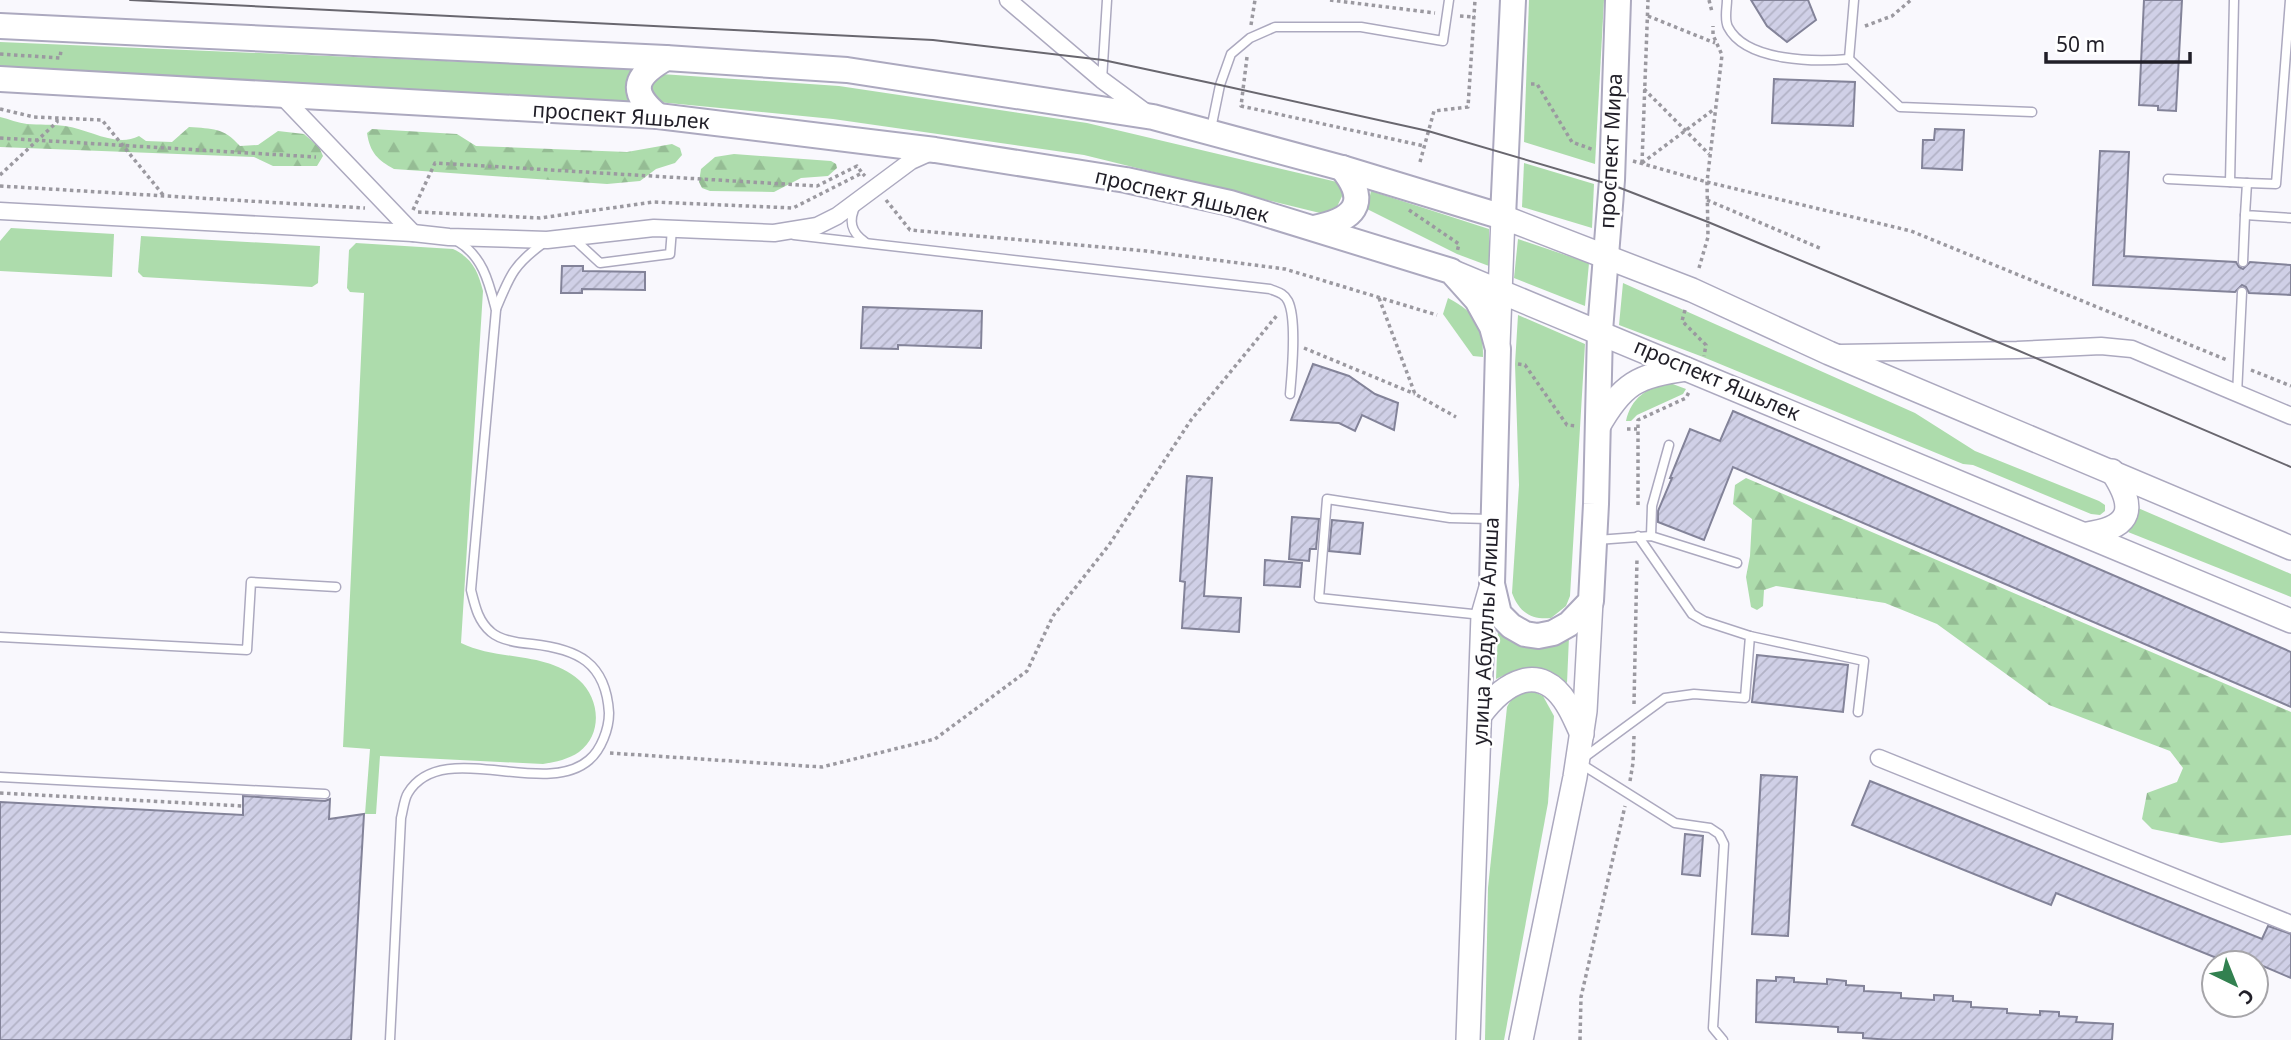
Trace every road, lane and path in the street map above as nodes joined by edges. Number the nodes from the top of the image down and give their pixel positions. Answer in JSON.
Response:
{"nodes":[{"id":1,"x":1008,"y":0,"type":"edge"},
{"id":2,"x":1107,"y":0,"type":"edge"},
{"id":3,"x":1255,"y":0,"type":"edge"},
{"id":4,"x":1330,"y":0,"type":"edge"},
{"id":5,"x":1449,"y":0,"type":"edge"},
{"id":6,"x":1475,"y":0,"type":"edge"},
{"id":7,"x":1513,"y":0,"type":"edge"},
{"id":8,"x":1618,"y":0,"type":"edge"},
{"id":9,"x":1648,"y":0,"type":"edge"},
{"id":10,"x":1709,"y":0,"type":"edge"},
{"id":11,"x":1727,"y":0,"type":"edge"},
{"id":12,"x":1854,"y":0,"type":"edge"},
{"id":13,"x":1911,"y":0,"type":"edge"},
{"id":14,"x":2234,"y":0,"type":"edge"},
{"id":15,"x":2290,"y":0,"type":"edge"},
{"id":16,"x":1713,"y":13,"type":"dead end"},
{"id":17,"x":1448,"y":14,"type":"junction"},
{"id":18,"x":1648,"y":16,"type":"dead end"},
{"id":19,"x":1713,"y":24,"type":"dead end"},
{"id":20,"x":0,"y":26,"type":"edge"},
{"id":21,"x":1852,"y":31,"type":"junction"},
{"id":22,"x":1250,"y":38,"type":"junction"},
{"id":23,"x":1717,"y":43,"type":"junction"},
{"id":24,"x":61,"y":46,"type":"dead end"},
{"id":25,"x":0,"y":54,"type":"edge"},
{"id":26,"x":666,"y":58,"type":"junction"},
{"id":27,"x":1849,"y":59,"type":"junction"},
{"id":28,"x":0,"y":79,"type":"edge"},
{"id":29,"x":1102,"y":80,"type":"junction"},
{"id":30,"x":1527,"y":83,"type":"dead end"},
{"id":31,"x":1644,"y":89,"type":"junction"},
{"id":32,"x":281,"y":95,"type":"junction"},
{"id":33,"x":0,"y":109,"type":"edge"},
{"id":34,"x":1714,"y":110,"type":"junction"},
{"id":35,"x":2032,"y":112,"type":"dead end"},
{"id":36,"x":658,"y":116,"type":"junction"},
{"id":37,"x":57,"y":117,"type":"junction"},
{"id":38,"x":1153,"y":117,"type":"junction"},
{"id":39,"x":1685,"y":130,"type":"junction"},
{"id":40,"x":1210,"y":132,"type":"junction"},
{"id":41,"x":0,"y":138,"type":"edge"},
{"id":42,"x":38,"y":141,"type":"junction"},
{"id":43,"x":122,"y":145,"type":"junction"},
{"id":44,"x":1424,"y":146,"type":"junction"},
{"id":45,"x":935,"y":150,"type":"junction"},
{"id":46,"x":1596,"y":151,"type":"dead end"},
{"id":47,"x":1709,"y":154,"type":"junction"},
{"id":48,"x":318,"y":157,"type":"dead end"},
{"id":49,"x":1633,"y":161,"type":"dead end"},
{"id":50,"x":1420,"y":162,"type":"dead end"},
{"id":51,"x":1642,"y":163,"type":"junction"},
{"id":52,"x":1342,"y":168,"type":"junction"},
{"id":53,"x":862,"y":173,"type":"dead end"},
{"id":54,"x":0,"y":175,"type":"edge"},
{"id":55,"x":2168,"y":179,"type":"dead end"},
{"id":56,"x":1707,"y":181,"type":"junction"},
{"id":57,"x":2230,"y":182,"type":"junction"},
{"id":58,"x":2247,"y":183,"type":"junction"},
{"id":59,"x":164,"y":196,"type":"dead end"},
{"id":60,"x":355,"y":198,"type":"dead end"},
{"id":61,"x":1707,"y":200,"type":"junction"},
{"id":62,"x":858,"y":201,"type":"junction"},
{"id":63,"x":1409,"y":204,"type":"dead end"},
{"id":64,"x":365,"y":208,"type":"dead end"},
{"id":65,"x":0,"y":211,"type":"edge"},
{"id":66,"x":412,"y":211,"type":"dead end"},
{"id":67,"x":2245,"y":215,"type":"junction"},
{"id":68,"x":1503,"y":217,"type":"junction"},
{"id":69,"x":2291,"y":218,"type":"edge"},
{"id":70,"x":1314,"y":228,"type":"junction"},
{"id":71,"x":672,"y":229,"type":"junction"},
{"id":72,"x":413,"y":233,"type":"junction"},
{"id":73,"x":774,"y":233,"type":"junction"},
{"id":74,"x":449,"y":237,"type":"junction"},
{"id":75,"x":573,"y":237,"type":"junction"},
{"id":76,"x":547,"y":240,"type":"junction"},
{"id":77,"x":867,"y":243,"type":"junction"},
{"id":78,"x":1822,"y":249,"type":"dead end"},
{"id":79,"x":1606,"y":254,"type":"junction"},
{"id":80,"x":1454,"y":262,"type":"junction"},
{"id":81,"x":2243,"y":262,"type":"dead end"},
{"id":82,"x":1699,"y":268,"type":"dead end"},
{"id":83,"x":2242,"y":292,"type":"dead end"},
{"id":84,"x":1500,"y":293,"type":"junction"},
{"id":85,"x":1378,"y":298,"type":"dead end"},
{"id":86,"x":1289,"y":302,"type":"junction"},
{"id":87,"x":496,"y":310,"type":"junction"},
{"id":88,"x":1685,"y":310,"type":"dead end"},
{"id":89,"x":1600,"y":331,"type":"junction"},
{"id":90,"x":1293,"y":343,"type":"junction"},
{"id":91,"x":1829,"y":353,"type":"junction"},
{"id":92,"x":1507,"y":357,"type":"junction"},
{"id":93,"x":1695,"y":363,"type":"junction"},
{"id":94,"x":2234,"y":363,"type":"dead end"},
{"id":95,"x":2245,"y":367,"type":"dead end"},
{"id":96,"x":2291,"y":386,"type":"edge"},
{"id":97,"x":1689,"y":392,"type":"dead end"},
{"id":98,"x":1290,"y":394,"type":"dead end"},
{"id":99,"x":1415,"y":394,"type":"junction"},
{"id":100,"x":2237,"y":394,"type":"junction"},
{"id":101,"x":1456,"y":416,"type":"dead end"},
{"id":102,"x":2291,"y":416,"type":"edge"},
{"id":103,"x":1589,"y":427,"type":"junction"},
{"id":104,"x":1627,"y":429,"type":"dead end"},
{"id":105,"x":1669,"y":445,"type":"dead end"},
{"id":106,"x":2112,"y":471,"type":"junction"},
{"id":107,"x":1493,"y":519,"type":"junction"},
{"id":108,"x":2087,"y":534,"type":"junction"},
{"id":109,"x":1638,"y":536,"type":"junction"},
{"id":110,"x":1651,"y":536,"type":"junction"},
{"id":111,"x":1595,"y":540,"type":"junction"},
{"id":112,"x":2291,"y":548,"type":"edge"},
{"id":113,"x":1737,"y":563,"type":"dead end"},
{"id":114,"x":1492,"y":584,"type":"junction"},
{"id":115,"x":336,"y":587,"type":"dead end"},
{"id":116,"x":1591,"y":601,"type":"junction"},
{"id":117,"x":1483,"y":615,"type":"junction"},
{"id":118,"x":2291,"y":621,"type":"edge"},
{"id":119,"x":1750,"y":636,"type":"junction"},
{"id":120,"x":0,"y":637,"type":"edge"},
{"id":121,"x":1858,"y":712,"type":"dead end"},
{"id":122,"x":1480,"y":715,"type":"junction"},
{"id":123,"x":1582,"y":734,"type":"junction"},
{"id":124,"x":595,"y":752,"type":"junction"},
{"id":125,"x":1880,"y":758,"type":"dead end"},
{"id":126,"x":1578,"y":762,"type":"junction"},
{"id":127,"x":0,"y":777,"type":"edge"},
{"id":128,"x":0,"y":793,"type":"edge"},
{"id":129,"x":324,"y":794,"type":"dead end"},
{"id":130,"x":215,"y":805,"type":"junction"},
{"id":131,"x":243,"y":806,"type":"dead end"},
{"id":132,"x":214,"y":813,"type":"dead end"},
{"id":133,"x":2291,"y":924,"type":"edge"},
{"id":134,"x":390,"y":1040,"type":"edge"},
{"id":135,"x":1468,"y":1040,"type":"edge"},
{"id":136,"x":1521,"y":1040,"type":"edge"},
{"id":137,"x":1723,"y":1040,"type":"edge"}],
"edges":[{"from":1,"to":29,"type":"street"},
{"from":2,"to":29,"type":"lane"},
{"from":3,"to":22,"type":"path"},
{"from":4,"to":17,"type":"path"},
{"from":5,"to":17,"type":"lane"},
{"from":6,"to":44,"type":"path"},
{"from":7,"to":68,"type":"main road"},
{"from":8,"to":79,"type":"main road","name":"проспект Мира"},
{"from":9,"to":31,"type":"path"},
{"from":10,"to":16,"type":"path"},
{"from":11,"to":27,"type":"lane"},
{"from":12,"to":21,"type":"lane"},
{"from":13,"to":21,"type":"path"},
{"from":14,"to":57,"type":"lane"},
{"from":15,"to":58,"type":"lane"},
{"from":17,"to":22,"type":"lane"},
{"from":18,"to":23,"type":"path"},
{"from":19,"to":23,"type":"path"},
{"from":20,"to":26,"type":"main road"},
{"from":21,"to":27,"type":"lane"},
{"from":22,"to":40,"type":"lane"},
{"from":22,"to":44,"type":"path"},
{"from":23,"to":34,"type":"path"},
{"from":24,"to":25,"type":"path"},
{"from":26,"to":36,"type":"main road"},
{"from":26,"to":38,"type":"main road"},
{"from":27,"to":35,"type":"lane"},
{"from":28,"to":32,"type":"main road","name":"проспект Яшьлек"},
{"from":29,"to":38,"type":"street"},
{"from":30,"to":46,"type":"path"},
{"from":31,"to":39,"type":"path"},
{"from":31,"to":51,"type":"path"},
{"from":32,"to":36,"type":"main road","name":"проспект Яшьлек"},
{"from":32,"to":72,"type":"street"},
{"from":33,"to":37,"type":"path"},
{"from":34,"to":39,"type":"path"},
{"from":34,"to":47,"type":"path"},
{"from":36,"to":45,"type":"main road","name":"проспект Яшьлек"},
{"from":37,"to":42,"type":"path"},
{"from":37,"to":43,"type":"path"},
{"from":38,"to":40,"type":"main road"},
{"from":39,"to":47,"type":"path"},
{"from":39,"to":51,"type":"path"},
{"from":40,"to":52,"type":"main road"},
{"from":41,"to":42,"type":"path"},
{"from":42,"to":43,"type":"path"},
{"from":42,"to":54,"type":"path"},
{"from":43,"to":48,"type":"path"},
{"from":43,"to":59,"type":"path"},
{"from":44,"to":50,"type":"path"},
{"from":45,"to":62,"type":"street"},
{"from":45,"to":70,"type":"main road","name":"проспект Яшьлек"},
{"from":47,"to":56,"type":"path"},
{"from":49,"to":51,"type":"path"},
{"from":51,"to":56,"type":"path"},
{"from":52,"to":68,"type":"main road"},
{"from":52,"to":70,"type":"main road"},
{"from":53,"to":66,"type":"path"},
{"from":55,"to":57,"type":"lane"},
{"from":56,"to":61,"type":"path"},
{"from":56,"to":94,"type":"path"},
{"from":57,"to":58,"type":"lane"},
{"from":58,"to":67,"type":"lane"},
{"from":60,"to":64,"type":"path"},
{"from":61,"to":78,"type":"path"},
{"from":61,"to":82,"type":"path"},
{"from":62,"to":73,"type":"street"},
{"from":62,"to":77,"type":"lane"},
{"from":63,"to":80,"type":"path"},
{"from":65,"to":72,"type":"street"},
{"from":67,"to":69,"type":"lane"},
{"from":67,"to":81,"type":"lane"},
{"from":68,"to":79,"type":"main road"},
{"from":68,"to":84,"type":"main road","name":"улица Абдуллы Алиша"},
{"from":70,"to":80,"type":"main road","name":"проспект Яшьлек"},
{"from":71,"to":73,"type":"street"},
{"from":71,"to":75,"type":"street"},
{"from":71,"to":75,"type":"lane"},
{"from":72,"to":74,"type":"street"},
{"from":73,"to":77,"type":"lane"},
{"from":74,"to":76,"type":"street"},
{"from":74,"to":87,"type":"lane"},
{"from":75,"to":76,"type":"street"},
{"from":76,"to":87,"type":"lane"},
{"from":77,"to":86,"type":"lane"},
{"from":79,"to":89,"type":"main road","name":"проспект Мира"},
{"from":79,"to":91,"type":"main road"},
{"from":80,"to":84,"type":"main road","name":"проспект Яшьлек"},
{"from":80,"to":92,"type":"main road"},
{"from":83,"to":100,"type":"lane"},
{"from":84,"to":89,"type":"main road","name":"проспект Яшьлек"},
{"from":84,"to":92,"type":"main road","name":"улица Абдуллы Алиша"},
{"from":85,"to":99,"type":"path"},
{"from":86,"to":90,"type":"lane"},
{"from":86,"to":124,"type":"path"},
{"from":87,"to":124,"type":"lane"},
{"from":88,"to":93,"type":"path"},
{"from":89,"to":93,"type":"main road","name":"проспект Яшьлек"},
{"from":89,"to":103,"type":"main road"},
{"from":90,"to":98,"type":"lane"},
{"from":90,"to":99,"type":"path"},
{"from":91,"to":100,"type":"street"},
{"from":91,"to":106,"type":"main road"},
{"from":92,"to":103,"type":"path"},
{"from":92,"to":107,"type":"main road","name":"улица Абдуллы Алиша"},
{"from":93,"to":103,"type":"main road"},
{"from":93,"to":108,"type":"main road","name":"проспект Яшьлек"},
{"from":95,"to":96,"type":"path"},
{"from":97,"to":104,"type":"path"},
{"from":99,"to":101,"type":"path"},
{"from":100,"to":102,"type":"street"},
{"from":103,"to":111,"type":"main road"},
{"from":105,"to":110,"type":"lane"},
{"from":106,"to":108,"type":"main road"},
{"from":106,"to":112,"type":"main road"},
{"from":107,"to":114,"type":"main road","name":"улица Абдуллы Алиша"},
{"from":107,"to":117,"type":"lane"},
{"from":108,"to":118,"type":"main road","name":"проспект Яшьлек"},
{"from":109,"to":110,"type":"lane"},
{"from":109,"to":111,"type":"lane"},
{"from":109,"to":119,"type":"lane"},
{"from":110,"to":113,"type":"lane"},
{"from":111,"to":116,"type":"main road"},
{"from":114,"to":116,"type":"main road"},
{"from":114,"to":117,"type":"main road","name":"улица Абдуллы Алиша"},
{"from":115,"to":120,"type":"lane"},
{"from":116,"to":123,"type":"main road"},
{"from":117,"to":122,"type":"main road","name":"улица Абдуллы Алиша"},
{"from":119,"to":121,"type":"lane"},
{"from":119,"to":126,"type":"lane"},
{"from":122,"to":123,"type":"main road"},
{"from":122,"to":135,"type":"main road","name":"улица Абдуллы Алиша"},
{"from":123,"to":126,"type":"main road"},
{"from":124,"to":134,"type":"lane"},
{"from":125,"to":133,"type":"street"},
{"from":126,"to":136,"type":"main road"},
{"from":126,"to":137,"type":"lane"},
{"from":127,"to":129,"type":"lane"},
{"from":128,"to":130,"type":"path"},
{"from":130,"to":131,"type":"path"},
{"from":130,"to":132,"type":"path"}]}
